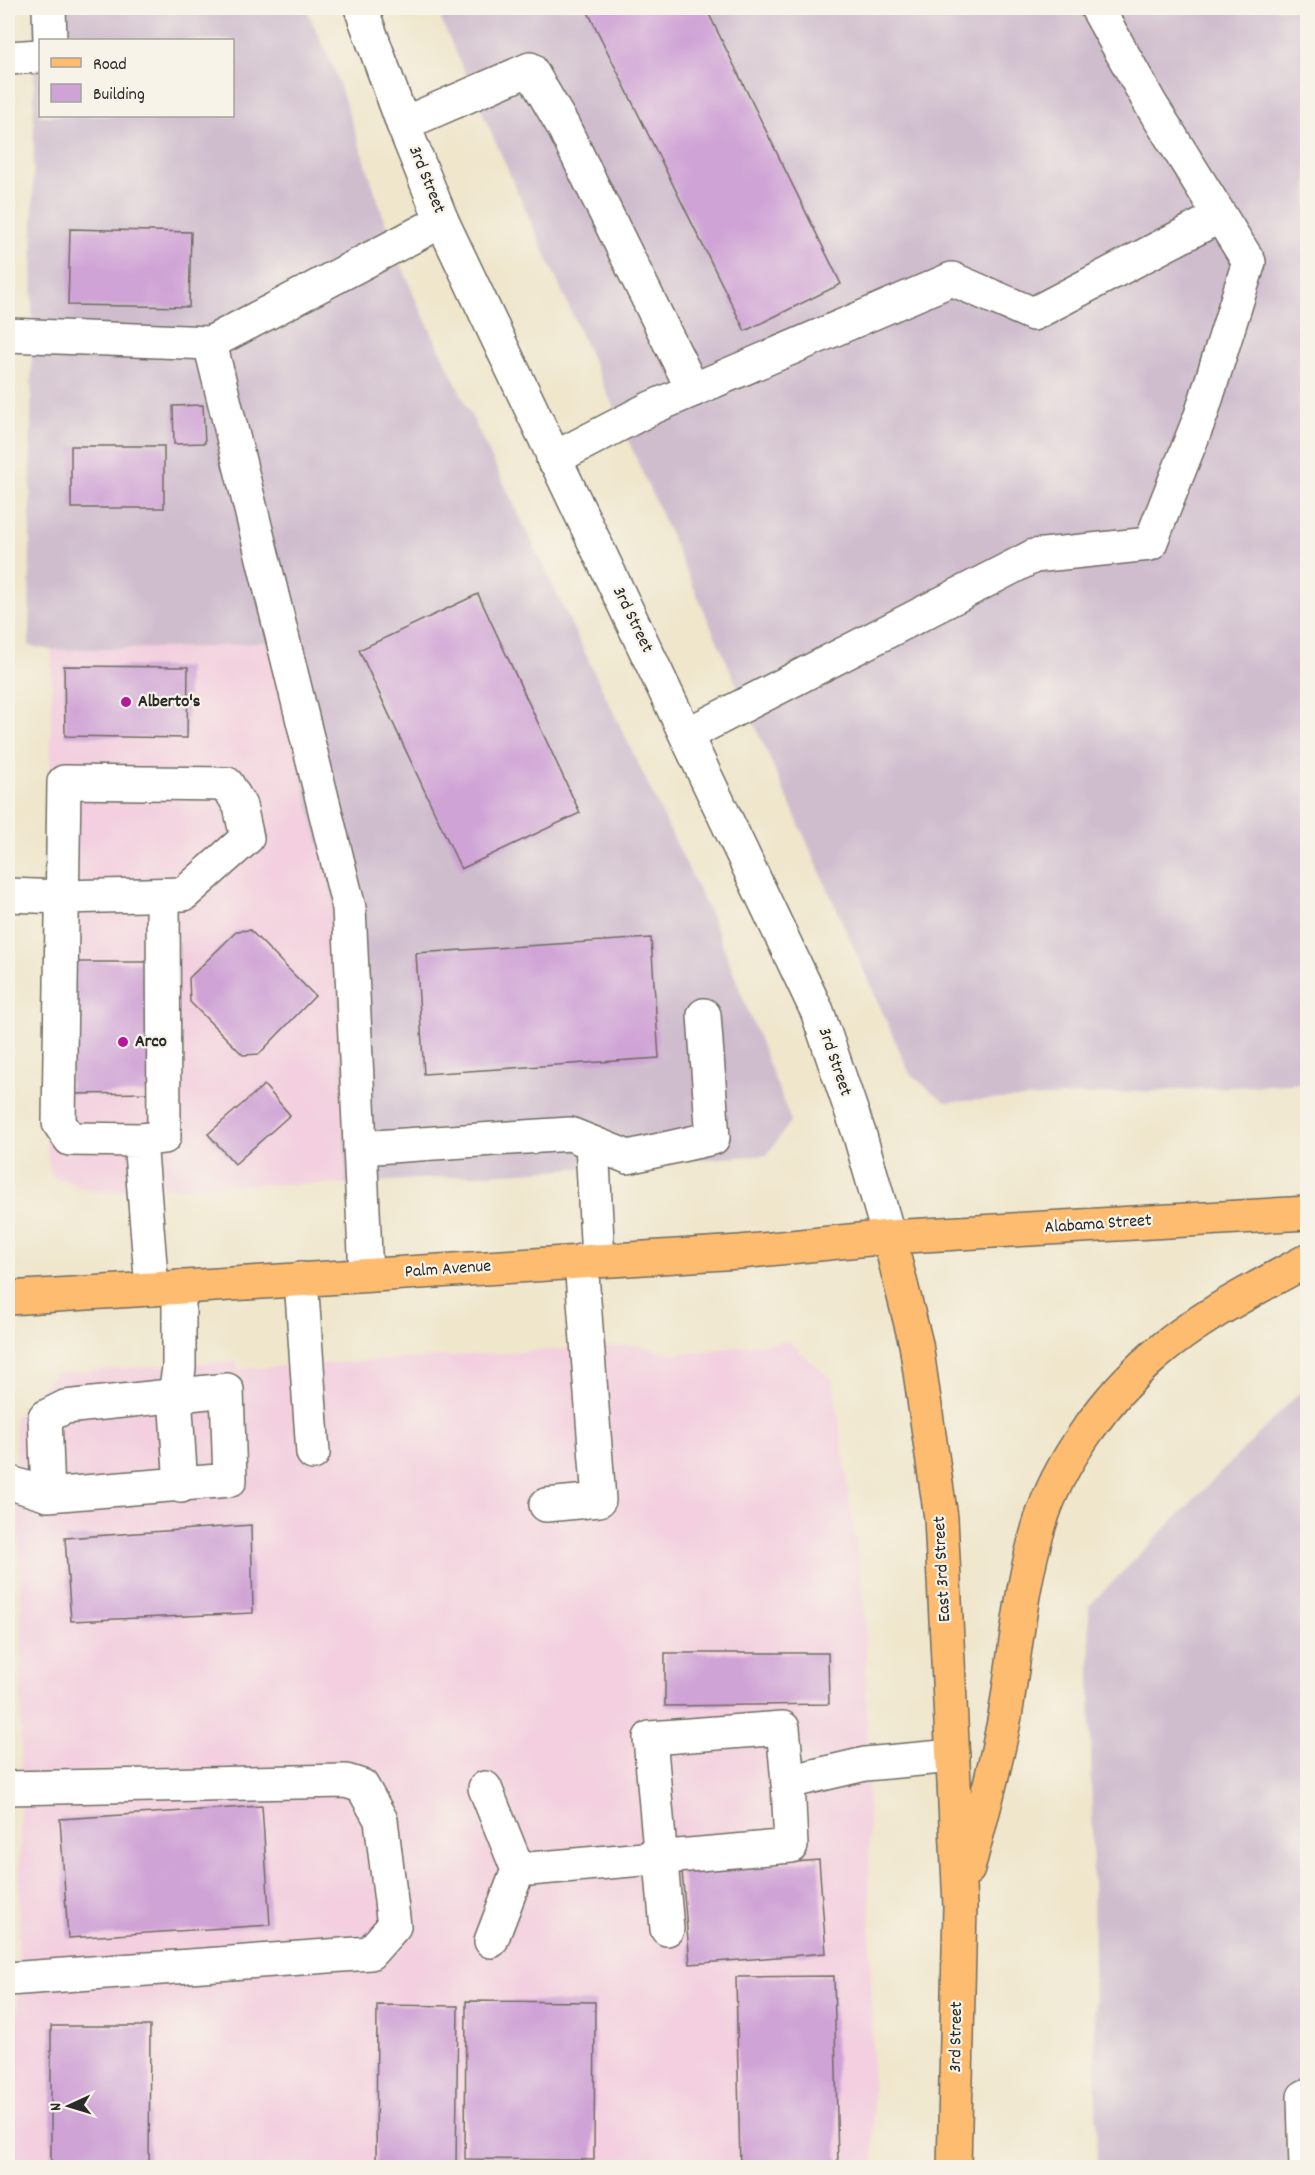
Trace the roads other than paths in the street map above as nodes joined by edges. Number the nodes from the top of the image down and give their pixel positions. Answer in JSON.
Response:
{"nodes":[{"id":1,"x":49,"y":8,"type":"edge"},
{"id":2,"x":361,"y":8,"type":"edge"},
{"id":3,"x":1097,"y":8,"type":"edge"},
{"id":4,"x":50,"y":39,"type":"edge"},
{"id":5,"x":39,"y":56,"type":"edge"},
{"id":6,"x":8,"y":58,"type":"edge"},
{"id":7,"x":403,"y":124,"type":"junction"},
{"id":8,"x":1220,"y":216,"type":"junction"},
{"id":9,"x":442,"y":221,"type":"junction"},
{"id":10,"x":8,"y":335,"type":"edge"},
{"id":11,"x":210,"y":343,"type":"junction"},
{"id":12,"x":693,"y":390,"type":"junction"},
{"id":13,"x":553,"y":459,"type":"junction"},
{"id":14,"x":688,"y":734,"type":"junction"},
{"id":15,"x":8,"y":895,"type":"edge"},
{"id":16,"x":163,"y":895,"type":"junction"},
{"id":17,"x":62,"y":897,"type":"junction"},
{"id":18,"x":704,"y":1014,"type":"dead end"},
{"id":19,"x":140,"y":1140,"type":"junction"},
{"id":20,"x":592,"y":1143,"type":"junction"},
{"id":21,"x":360,"y":1148,"type":"junction"},
{"id":22,"x":1308,"y":1214,"type":"edge"},
{"id":23,"x":889,"y":1238,"type":"junction"},
{"id":24,"x":1308,"y":1260,"type":"edge"},
{"id":25,"x":589,"y":1261,"type":"junction"},
{"id":26,"x":366,"y":1275,"type":"junction"},
{"id":27,"x":301,"y":1279,"type":"junction"},
{"id":28,"x":166,"y":1288,"type":"junction"},
{"id":29,"x":8,"y":1298,"type":"edge"},
{"id":30,"x":175,"y":1395,"type":"junction"},
{"id":31,"x":313,"y":1453,"type":"dead end"},
{"id":32,"x":8,"y":1482,"type":"edge"},
{"id":33,"x":181,"y":1486,"type":"junction"},
{"id":34,"x":48,"y":1495,"type":"junction"},
{"id":35,"x":546,"y":1505,"type":"dead end"},
{"id":36,"x":953,"y":1756,"type":"junction"},
{"id":37,"x":788,"y":1782,"type":"junction"},
{"id":38,"x":8,"y":1788,"type":"edge"},
{"id":39,"x":485,"y":1788,"type":"dead end"},
{"id":40,"x":659,"y":1857,"type":"junction"},
{"id":41,"x":518,"y":1870,"type":"junction"},
{"id":42,"x":960,"y":1906,"type":"junction"},
{"id":43,"x":667,"y":1929,"type":"dead end"},
{"id":44,"x":491,"y":1941,"type":"dead end"},
{"id":45,"x":8,"y":1979,"type":"edge"},
{"id":46,"x":1308,"y":2095,"type":"edge"},
{"id":47,"x":954,"y":2168,"type":"edge"},
{"id":48,"x":1306,"y":2168,"type":"edge"}],
"edges":[{"from":1,"to":4,"type":"street"},
{"from":2,"to":7,"type":"street","name":"3rd Street"},
{"from":3,"to":8,"type":"street"},
{"from":5,"to":6,"type":"street"},
{"from":7,"to":9,"type":"street","name":"3rd Street"},
{"from":7,"to":12,"type":"street"},
{"from":8,"to":12,"type":"street"},
{"from":8,"to":14,"type":"street"},
{"from":9,"to":11,"type":"street"},
{"from":9,"to":13,"type":"street","name":"3rd Street"},
{"from":10,"to":11,"type":"street"},
{"from":11,"to":21,"type":"street"},
{"from":12,"to":13,"type":"street"},
{"from":13,"to":14,"type":"street","name":"3rd Street"},
{"from":14,"to":23,"type":"street","name":"3rd Street"},
{"from":15,"to":17,"type":"street"},
{"from":16,"to":17,"type":"street"},
{"from":16,"to":17,"type":"street"},
{"from":16,"to":19,"type":"street"},
{"from":17,"to":19,"type":"street"},
{"from":18,"to":20,"type":"street"},
{"from":19,"to":28,"type":"street"},
{"from":20,"to":21,"type":"street"},
{"from":20,"to":25,"type":"street"},
{"from":21,"to":26,"type":"street"},
{"from":22,"to":23,"type":"main road","name":"Alabama Street"},
{"from":23,"to":25,"type":"main road","name":"Palm Avenue"},
{"from":23,"to":36,"type":"main road","name":"East 3rd Street"},
{"from":24,"to":42,"type":"main road"},
{"from":25,"to":26,"type":"main road","name":"Palm Avenue"},
{"from":25,"to":35,"type":"street"},
{"from":26,"to":27,"type":"main road","name":"Palm Avenue"},
{"from":27,"to":28,"type":"main road","name":"Palm Avenue"},
{"from":27,"to":31,"type":"street"},
{"from":28,"to":29,"type":"main road","name":"Palm Avenue"},
{"from":28,"to":30,"type":"street"},
{"from":30,"to":33,"type":"street"},
{"from":30,"to":33,"type":"street"},
{"from":30,"to":34,"type":"street"},
{"from":32,"to":34,"type":"street"},
{"from":33,"to":34,"type":"street"},
{"from":36,"to":37,"type":"street"},
{"from":36,"to":42,"type":"main road","name":"East 3rd Street"},
{"from":37,"to":40,"type":"street"},
{"from":37,"to":40,"type":"street"},
{"from":38,"to":45,"type":"street"},
{"from":39,"to":41,"type":"street"},
{"from":40,"to":41,"type":"street"},
{"from":40,"to":43,"type":"street"},
{"from":41,"to":44,"type":"street"},
{"from":42,"to":47,"type":"main road","name":"3rd Street"},
{"from":46,"to":48,"type":"street"}]}
